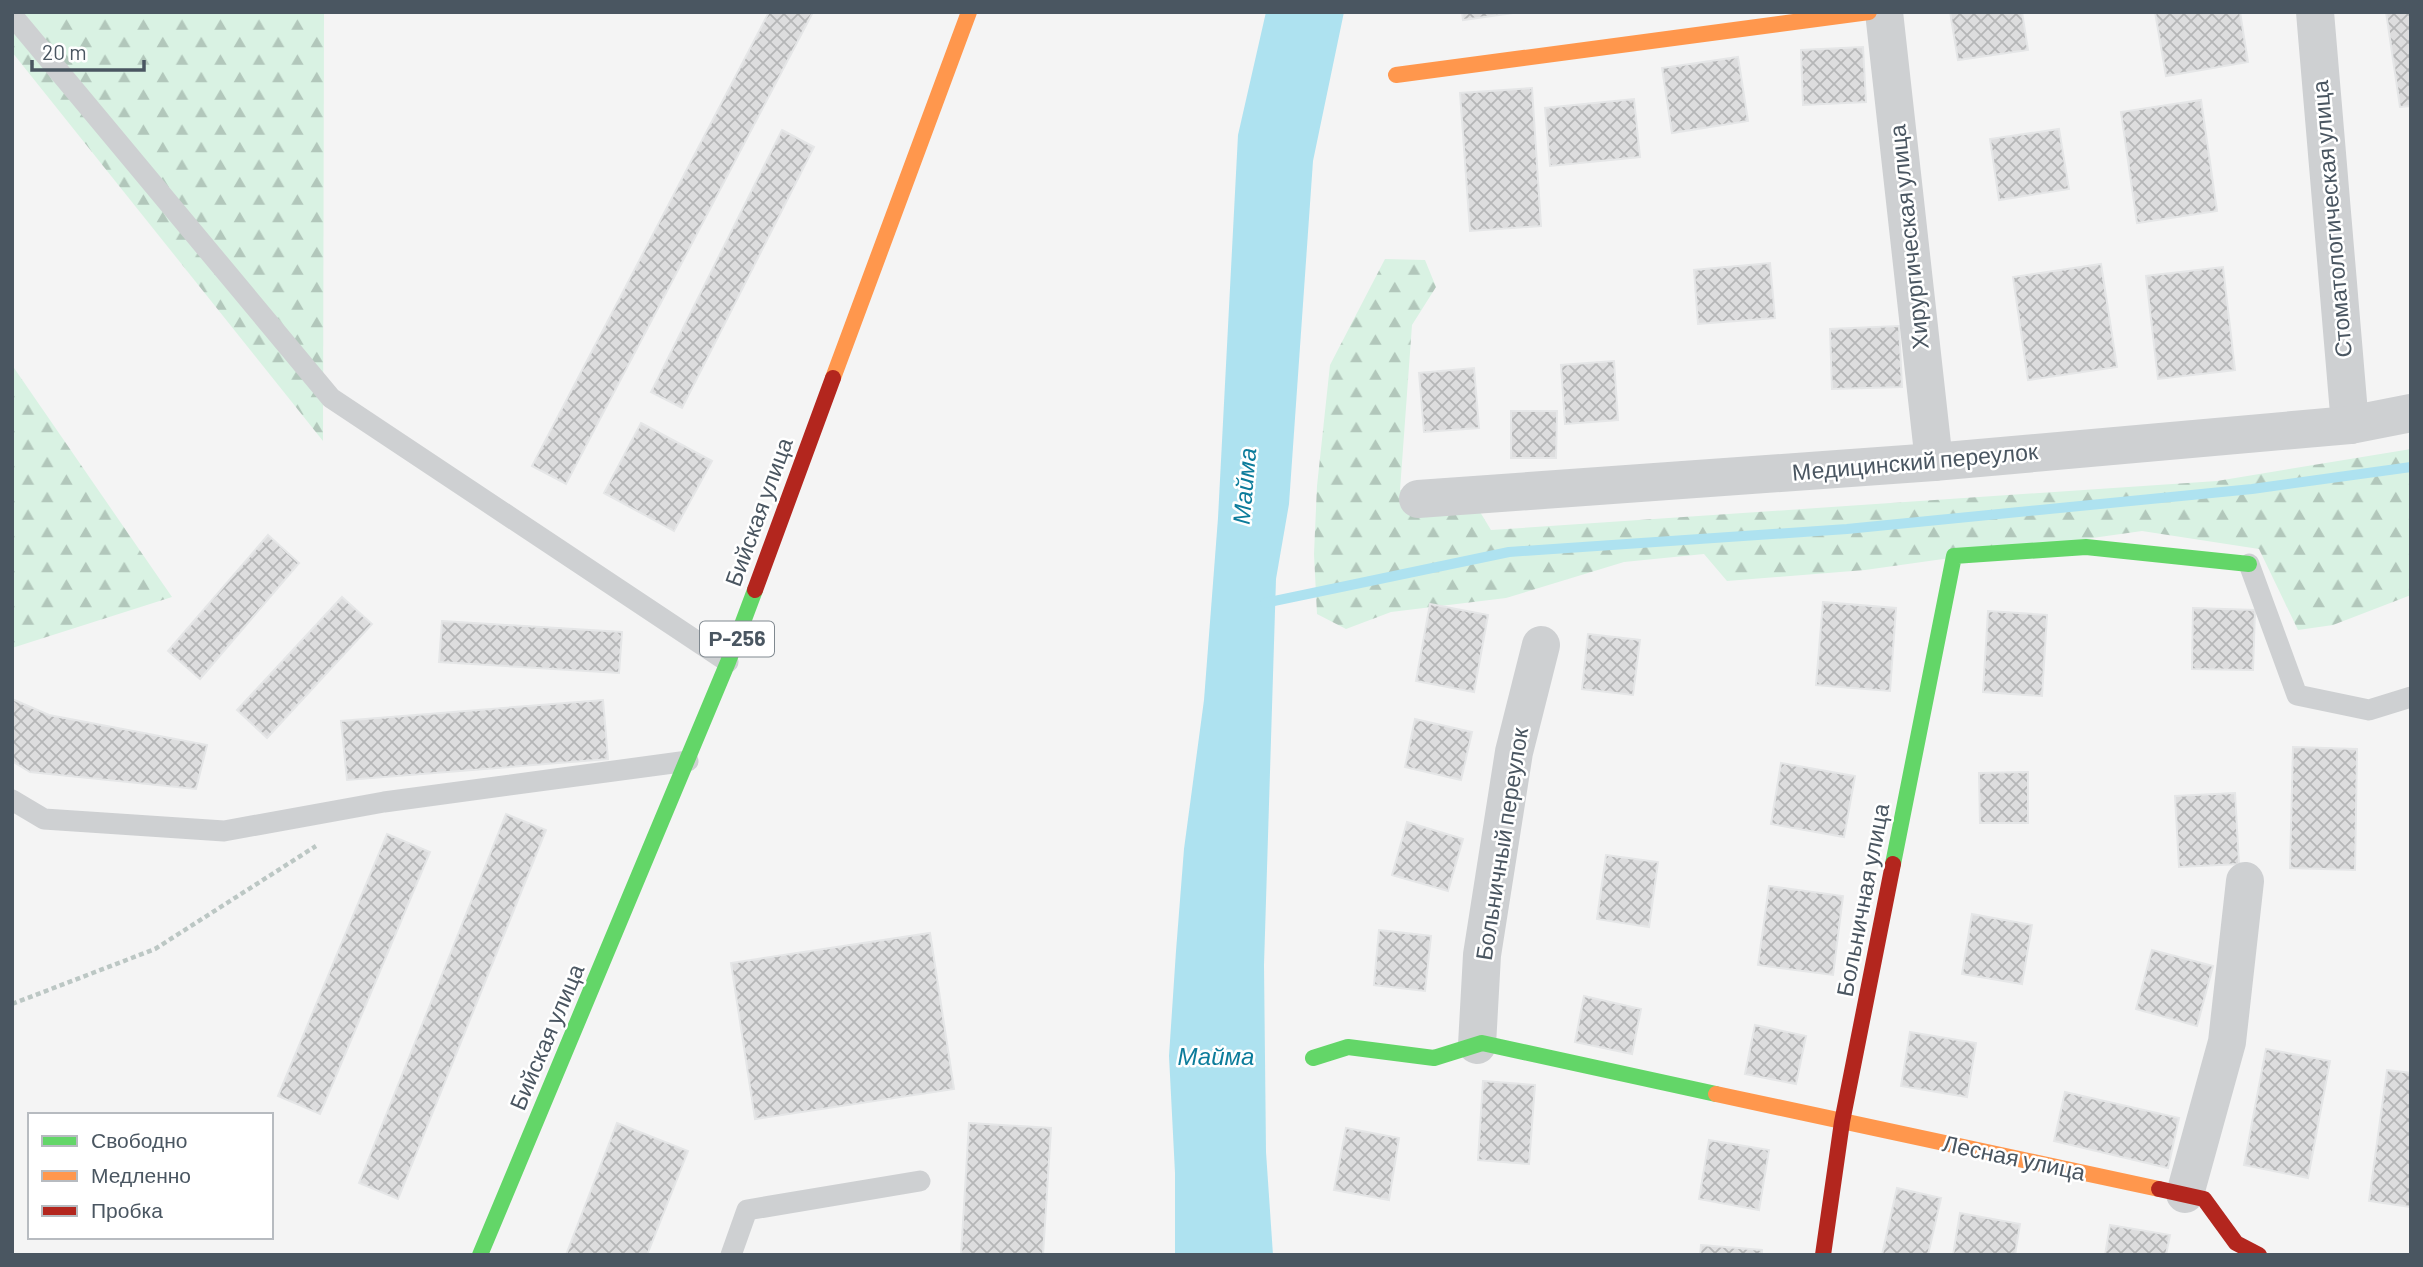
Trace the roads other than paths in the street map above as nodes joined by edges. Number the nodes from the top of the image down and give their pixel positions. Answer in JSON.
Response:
{"nodes":[{"id":1,"x":969,"y":12,"type":"edge"},
{"id":2,"x":1868,"y":12,"type":"edge"},
{"id":3,"x":1884,"y":12,"type":"edge"},
{"id":4,"x":2315,"y":12,"type":"edge"},
{"id":5,"x":12,"y":15,"type":"edge"},
{"id":6,"x":1396,"y":75,"type":"dead end"},
{"id":7,"x":2411,"y":413,"type":"edge"},
{"id":8,"x":2350,"y":425,"type":"junction"},
{"id":9,"x":1934,"y":462,"type":"junction"},
{"id":10,"x":1418,"y":499,"type":"dead end"},
{"id":11,"x":2249,"y":564,"type":"joint"},
{"id":12,"x":1541,"y":645,"type":"dead end"},
{"id":13,"x":729,"y":662,"type":"junction"},
{"id":14,"x":2411,"y":697,"type":"edge"},
{"id":15,"x":688,"y":761,"type":"junction"},
{"id":16,"x":12,"y":800,"type":"edge"},
{"id":17,"x":2245,"y":881,"type":"dead end"},
{"id":18,"x":1477,"y":1045,"type":"junction"},
{"id":19,"x":1313,"y":1058,"type":"dead end"},
{"id":20,"x":1842,"y":1122,"type":"junction"},
{"id":21,"x":920,"y":1181,"type":"dead end"},
{"id":22,"x":2185,"y":1194,"type":"junction"},
{"id":23,"x":480,"y":1255,"type":"edge"},
{"id":24,"x":731,"y":1255,"type":"edge"},
{"id":25,"x":1823,"y":1255,"type":"edge"},
{"id":26,"x":2259,"y":1255,"type":"edge"}],
"edges":[{"from":1,"to":13,"type":"street","name":"Бийская улица","number":"Р-256"},
{"from":2,"to":6,"type":"street"},
{"from":3,"to":9,"type":"street","name":"Хирургическая улица"},
{"from":4,"to":8,"type":"street","name":"Стоматологическая улица"},
{"from":5,"to":13,"type":"lane"},
{"from":7,"to":8,"type":"street","name":"Медицинский переулок"},
{"from":8,"to":9,"type":"street","name":"Медицинский переулок"},
{"from":9,"to":10,"type":"street","name":"Медицинский переулок"},
{"from":11,"to":14,"type":"lane"},
{"from":11,"to":20,"type":"street","name":"Больничная улица"},
{"from":12,"to":18,"type":"street","name":"Больничный переулок"},
{"from":13,"to":15,"type":"street","name":"Бийская улица","number":"Р-256"},
{"from":15,"to":16,"type":"lane"},
{"from":15,"to":23,"type":"street","name":"Бийская улица","number":"Р-256"},
{"from":17,"to":22,"type":"street"},
{"from":18,"to":19,"type":"street"},
{"from":18,"to":20,"type":"street"},
{"from":20,"to":22,"type":"street","name":"Лесная улица"},
{"from":20,"to":25,"type":"street","name":"Больничная улица"},
{"from":21,"to":24,"type":"lane"},
{"from":22,"to":26,"type":"street","name":"Лесная улица"}]}
